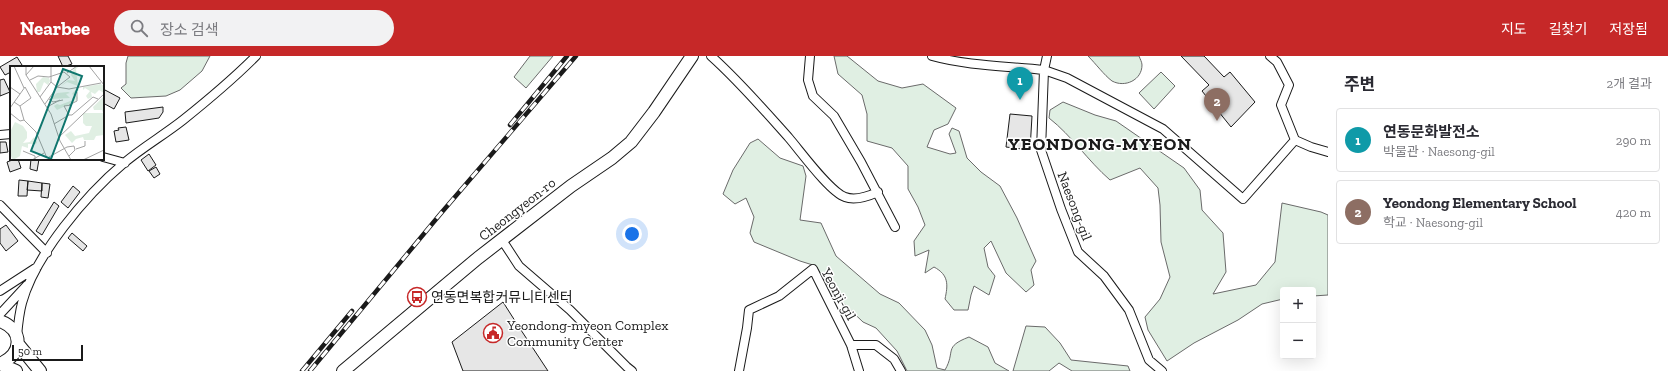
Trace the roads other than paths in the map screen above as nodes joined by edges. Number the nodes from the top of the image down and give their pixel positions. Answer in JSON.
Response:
{"nodes":[{"id":1,"x":256,"y":56,"type":"edge"},
{"id":2,"x":692,"y":56,"type":"edge"},
{"id":3,"x":711,"y":56,"type":"edge"},
{"id":4,"x":810,"y":56,"type":"edge"},
{"id":5,"x":932,"y":56,"type":"edge"},
{"id":6,"x":1047,"y":56,"type":"edge"},
{"id":7,"x":1270,"y":56,"type":"edge"},
{"id":8,"x":967,"y":60,"type":"edge"},
{"id":9,"x":1044,"y":70,"type":"junction"},
{"id":10,"x":10,"y":134,"type":"edge"},
{"id":11,"x":0,"y":135,"type":"edge"},
{"id":12,"x":1295,"y":140,"type":"junction"},
{"id":13,"x":1328,"y":152,"type":"edge"},
{"id":14,"x":104,"y":157,"type":"edge"},
{"id":15,"x":125,"y":163,"type":"junction"},
{"id":16,"x":878,"y":192,"type":"junction"},
{"id":17,"x":0,"y":205,"type":"edge"},
{"id":18,"x":895,"y":227,"type":"dead end"},
{"id":19,"x":502,"y":240,"type":"junction"},
{"id":20,"x":47,"y":253,"type":"junction"},
{"id":21,"x":39,"y":266,"type":"junction"},
{"id":22,"x":32,"y":278,"type":"junction"},
{"id":23,"x":0,"y":291,"type":"edge"},
{"id":24,"x":0,"y":314,"type":"edge"},
{"id":25,"x":0,"y":321,"type":"edge"},
{"id":26,"x":18,"y":340,"type":"junction"},
{"id":27,"x":851,"y":345,"type":"junction"},
{"id":28,"x":0,"y":364,"type":"edge"},
{"id":29,"x":346,"y":370,"type":"edge"},
{"id":30,"x":16,"y":371,"type":"edge"},
{"id":31,"x":40,"y":371,"type":"edge"},
{"id":32,"x":632,"y":371,"type":"edge"},
{"id":33,"x":739,"y":371,"type":"edge"},
{"id":34,"x":859,"y":371,"type":"edge"},
{"id":35,"x":901,"y":371,"type":"edge"},
{"id":36,"x":1162,"y":371,"type":"edge"}],
"edges":[{"from":1,"to":15,"type":"street"},
{"from":2,"to":19,"type":"main road","name":"Cheongyeon-ro"},
{"from":3,"to":16,"type":"street"},
{"from":4,"to":16,"type":"street"},
{"from":5,"to":8,"type":"street"},
{"from":6,"to":9,"type":"street","name":"Naesong-gil"},
{"from":7,"to":12,"type":"street"},
{"from":8,"to":9,"type":"street"},
{"from":9,"to":12,"type":"street"},
{"from":9,"to":36,"type":"street","name":"Naesong-gil"},
{"from":10,"to":11,"type":"street"},
{"from":12,"to":13,"type":"street"},
{"from":14,"to":15,"type":"street"},
{"from":15,"to":20,"type":"street"},
{"from":16,"to":18,"type":"street"},
{"from":17,"to":20,"type":"street"},
{"from":19,"to":29,"type":"main road","name":"Cheongyeon-ro"},
{"from":19,"to":32,"type":"street"},
{"from":20,"to":21,"type":"street"},
{"from":21,"to":22,"type":"street"},
{"from":21,"to":23,"type":"street"},
{"from":22,"to":24,"type":"street"},
{"from":22,"to":26,"type":"street"},
{"from":25,"to":26,"type":"main road"},
{"from":26,"to":28,"type":"main road"},
{"from":26,"to":31,"type":"main road"},
{"from":27,"to":33,"type":"street","name":"Yeonji-gil"},
{"from":27,"to":34,"type":"street","name":"Yeonji-gil"},
{"from":27,"to":35,"type":"street"},
{"from":28,"to":30,"type":"main road"}]}
